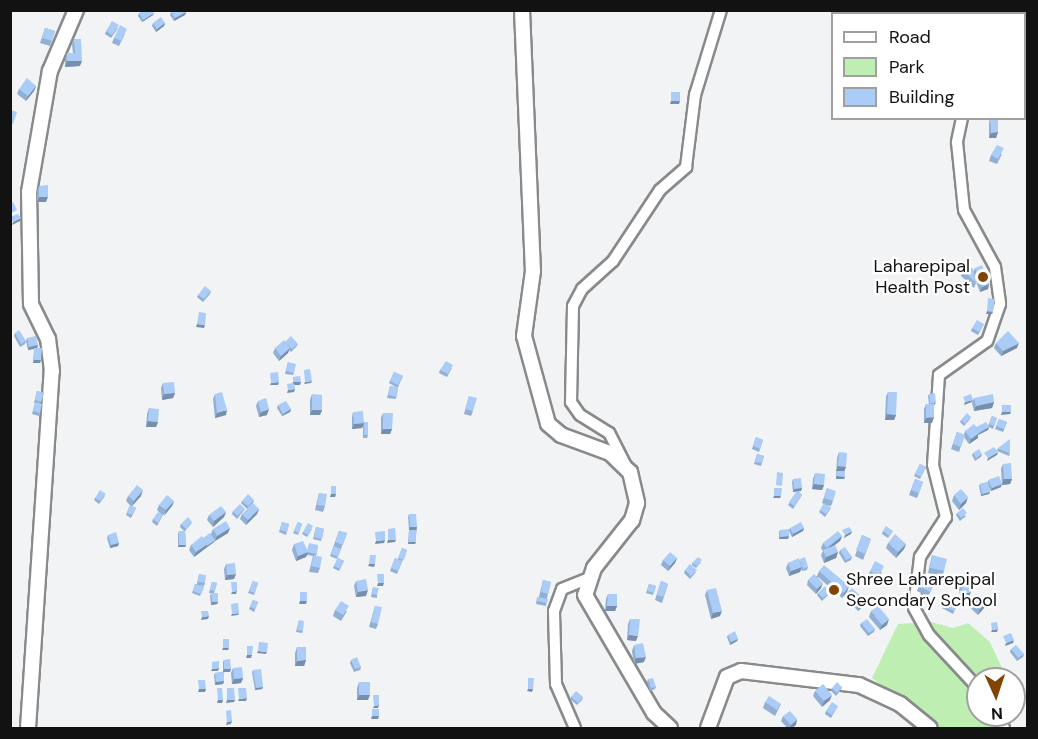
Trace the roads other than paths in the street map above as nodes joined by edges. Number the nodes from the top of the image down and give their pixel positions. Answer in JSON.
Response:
{"nodes":[{"id":1,"x":76,"y":10,"type":"edge"},
{"id":2,"x":522,"y":10,"type":"edge"},
{"id":3,"x":721,"y":10,"type":"edge"},
{"id":4,"x":962,"y":120,"type":"edge"},
{"id":5,"x":626,"y":466,"type":"junction"},
{"id":6,"x":589,"y":578,"type":"junction"},
{"id":7,"x":966,"y":675,"type":"edge"},
{"id":8,"x":28,"y":729,"type":"edge"},
{"id":9,"x":575,"y":729,"type":"edge"},
{"id":10,"x":670,"y":729,"type":"edge"},
{"id":11,"x":708,"y":729,"type":"edge"},
{"id":12,"x":930,"y":729,"type":"edge"}],
"edges":[{"from":1,"to":8,"type":"street"},
{"from":2,"to":5,"type":"street"},
{"from":3,"to":5,"type":"street"},
{"from":4,"to":7,"type":"street"},
{"from":5,"to":6,"type":"street"},
{"from":6,"to":9,"type":"street"},
{"from":6,"to":10,"type":"street"},
{"from":11,"to":12,"type":"street"}]}
